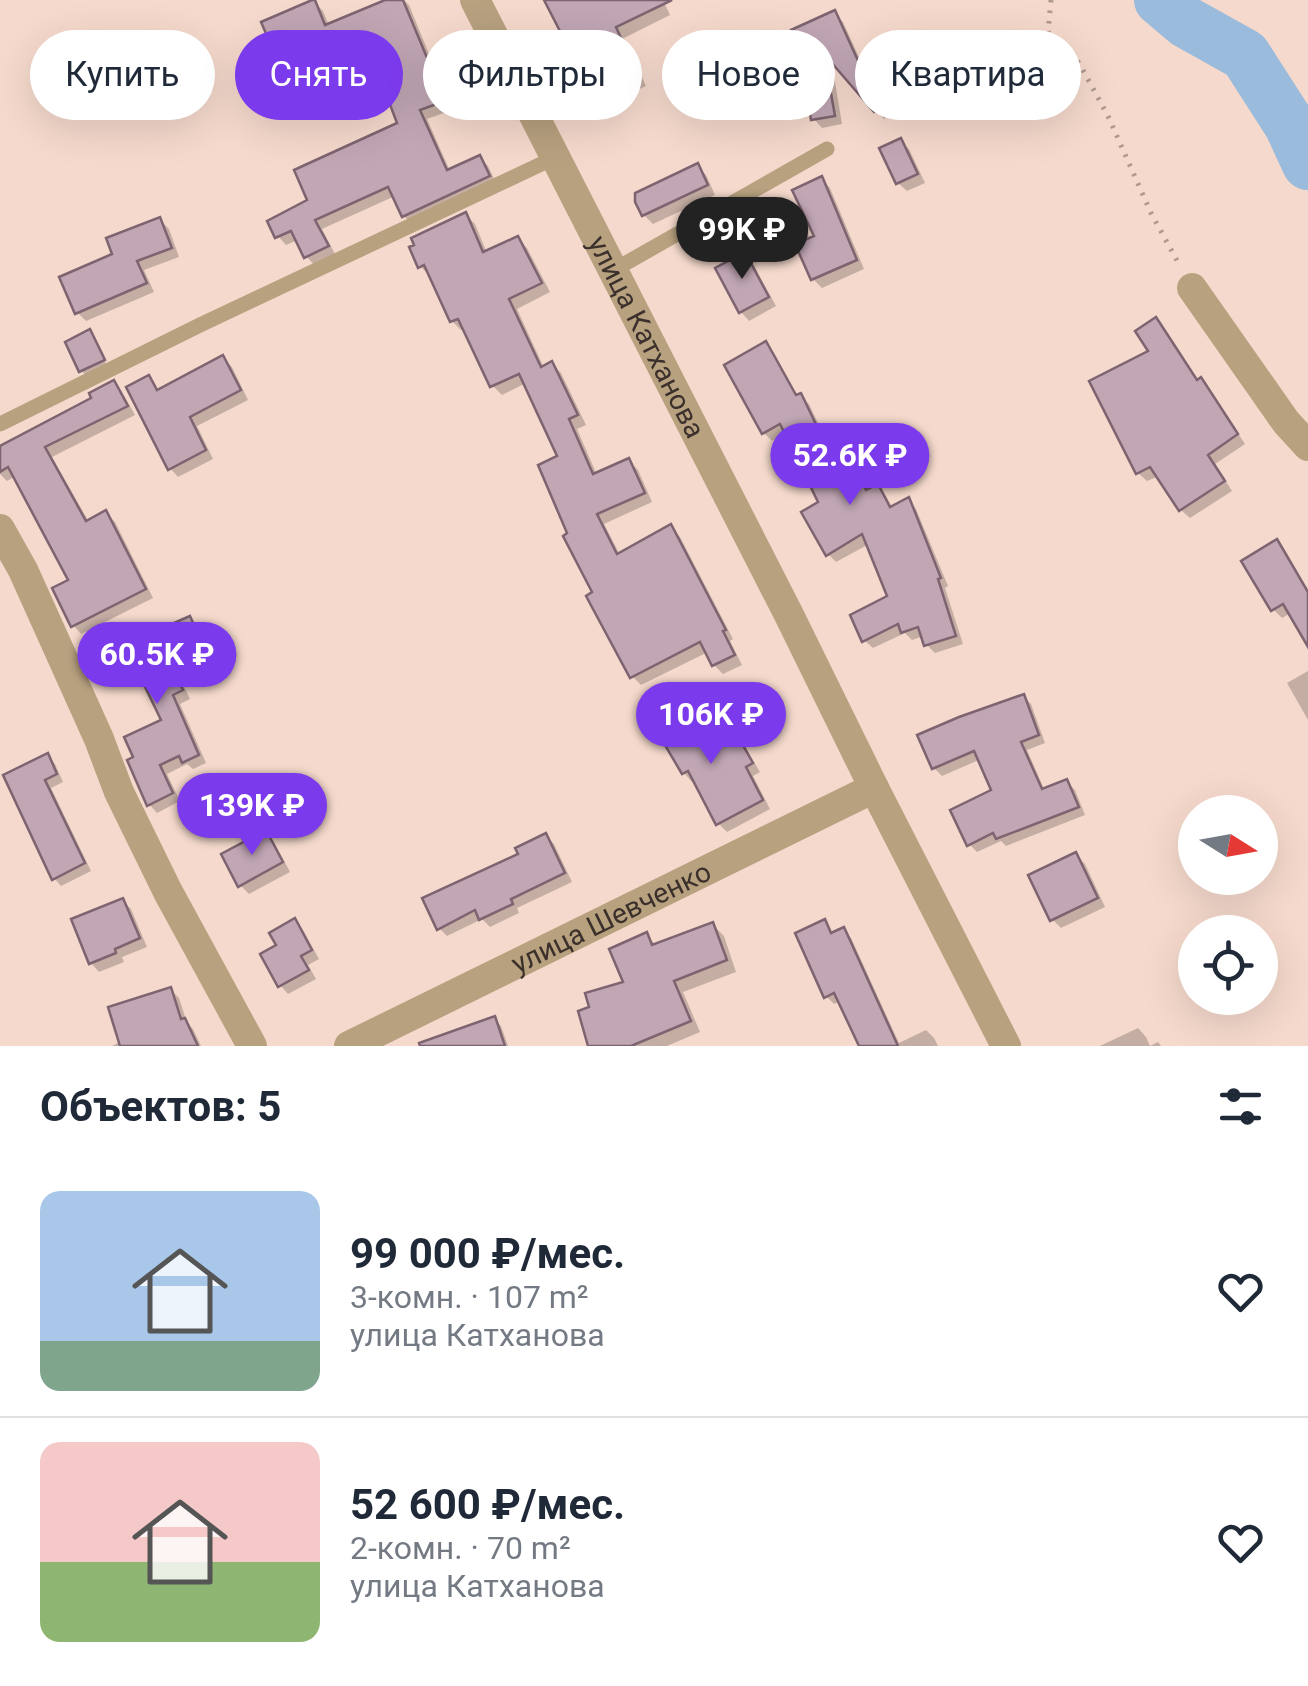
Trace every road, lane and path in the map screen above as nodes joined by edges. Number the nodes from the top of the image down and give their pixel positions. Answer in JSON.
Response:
{"nodes":[{"id":1,"x":474,"y":0,"type":"edge"},
{"id":2,"x":1051,"y":0,"type":"edge"},
{"id":3,"x":826,"y":149,"type":"dead end"},
{"id":4,"x":554,"y":158,"type":"junction"},
{"id":5,"x":612,"y":271,"type":"junction"},
{"id":6,"x":1192,"y":288,"type":"joint"},
{"id":7,"x":0,"y":424,"type":"edge"},
{"id":8,"x":1308,"y":446,"type":"edge"},
{"id":9,"x":0,"y":530,"type":"edge"},
{"id":10,"x":874,"y":788,"type":"junction"},
{"id":11,"x":408,"y":1034,"type":"edge"},
{"id":12,"x":252,"y":1046,"type":"edge"},
{"id":13,"x":349,"y":1046,"type":"edge"},
{"id":14,"x":1006,"y":1046,"type":"edge"}],
"edges":[{"from":1,"to":4,"type":"street","name":"улица Катханова"},
{"from":2,"to":6,"type":"path"},
{"from":3,"to":5,"type":"lane"},
{"from":4,"to":5,"type":"street","name":"улица Катханова"},
{"from":4,"to":7,"type":"lane"},
{"from":5,"to":10,"type":"street","name":"улица Катханова"},
{"from":6,"to":8,"type":"street"},
{"from":9,"to":12,"type":"street"},
{"from":10,"to":11,"type":"street","name":"улица Шевченко"},
{"from":10,"to":14,"type":"street","name":"улица Катханова"},
{"from":11,"to":13,"type":"street","name":"улица Шевченко"}]}
